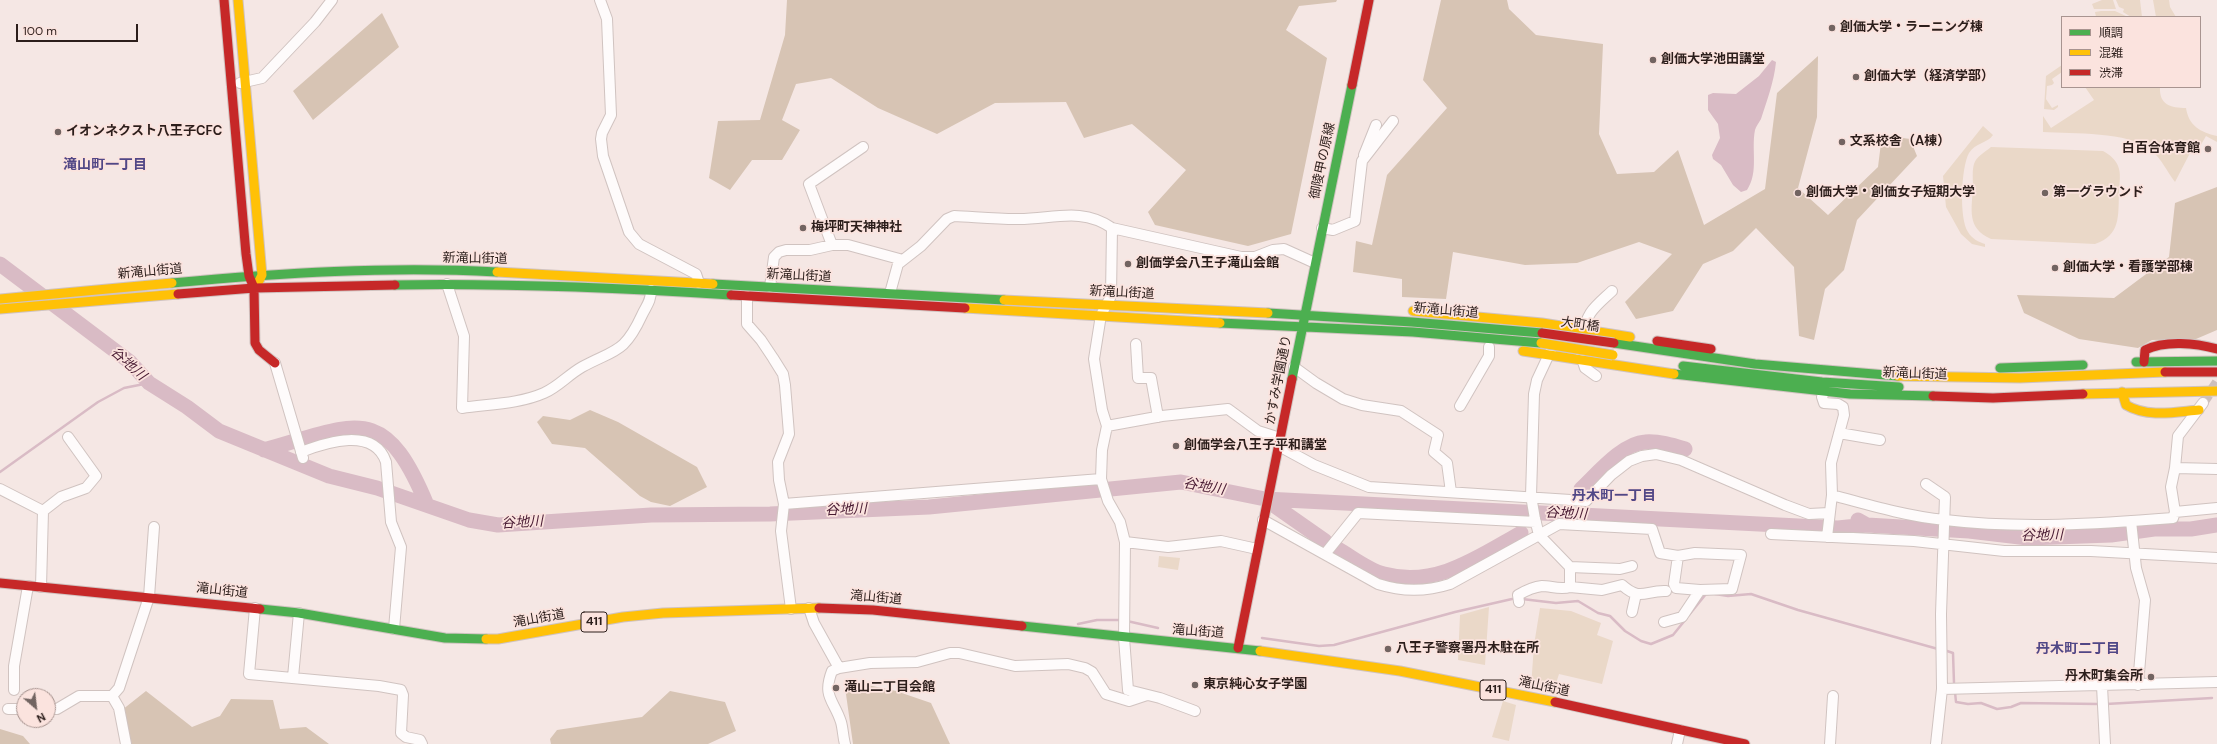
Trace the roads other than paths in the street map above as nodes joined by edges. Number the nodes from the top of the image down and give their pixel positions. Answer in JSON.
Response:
{"nodes":[{"id":1,"x":224,"y":0,"type":"edge"},
{"id":2,"x":238,"y":0,"type":"edge"},
{"id":3,"x":332,"y":0,"type":"edge"},
{"id":4,"x":600,"y":0,"type":"edge"},
{"id":5,"x":1368,"y":0,"type":"edge"},
{"id":6,"x":244,"y":83,"type":"junction"},
{"id":7,"x":231,"y":84,"type":"junction"},
{"id":8,"x":1393,"y":121,"type":"dead end"},
{"id":9,"x":1376,"y":125,"type":"dead end"},
{"id":10,"x":863,"y":146,"type":"dead end"},
{"id":11,"x":1362,"y":161,"type":"junction"},
{"id":12,"x":1112,"y":228,"type":"junction"},
{"id":13,"x":1322,"y":228,"type":"junction"},
{"id":14,"x":832,"y":245,"type":"junction"},
{"id":15,"x":903,"y":260,"type":"junction"},
{"id":16,"x":1315,"y":263,"type":"junction"},
{"id":17,"x":262,"y":275,"type":"junction"},
{"id":18,"x":249,"y":276,"type":"junction"},
{"id":19,"x":699,"y":283,"type":"junction"},
{"id":20,"x":447,"y":284,"type":"junction"},
{"id":21,"x":770,"y":287,"type":"junction"},
{"id":22,"x":254,"y":288,"type":"junction"},
{"id":23,"x":651,"y":290,"type":"junction"},
{"id":24,"x":818,"y":290,"type":"junction"},
{"id":25,"x":1612,"y":291,"type":"dead end"},
{"id":26,"x":890,"y":293,"type":"junction"},
{"id":27,"x":747,"y":296,"type":"junction"},
{"id":28,"x":0,"y":299,"type":"edge"},
{"id":29,"x":817,"y":300,"type":"junction"},
{"id":30,"x":1105,"y":305,"type":"junction"},
{"id":31,"x":0,"y":309,"type":"edge"},
{"id":32,"x":1305,"y":313,"type":"junction"},
{"id":33,"x":1101,"y":315,"type":"junction"},
{"id":34,"x":1361,"y":317,"type":"junction"},
{"id":35,"x":1554,"y":324,"type":"junction"},
{"id":36,"x":1303,"y":327,"type":"junction"},
{"id":37,"x":1584,"y":329,"type":"junction"},
{"id":38,"x":1367,"y":330,"type":"junction"},
{"id":39,"x":1542,"y":333,"type":"joint"},
{"id":40,"x":1541,"y":343,"type":"joint"},
{"id":41,"x":1614,"y":343,"type":"joint"},
{"id":42,"x":1136,"y":344,"type":"dead end"},
{"id":43,"x":1489,"y":347,"type":"junction"},
{"id":44,"x":2217,"y":349,"type":"edge"},
{"id":45,"x":1551,"y":354,"type":"junction"},
{"id":46,"x":1617,"y":355,"type":"dead end"},
{"id":47,"x":1580,"y":358,"type":"junction"},
{"id":48,"x":1642,"y":359,"type":"dead end"},
{"id":49,"x":2217,"y":361,"type":"edge"},
{"id":50,"x":2144,"y":362,"type":"junction"},
{"id":51,"x":274,"y":363,"type":"joint"},
{"id":52,"x":2129,"y":363,"type":"dead end"},
{"id":53,"x":2090,"y":365,"type":"dead end"},
{"id":54,"x":1769,"y":366,"type":"junction"},
{"id":55,"x":1294,"y":368,"type":"junction"},
{"id":56,"x":1790,"y":368,"type":"junction"},
{"id":57,"x":2217,"y":372,"type":"edge"},
{"id":58,"x":1596,"y":376,"type":"dead end"},
{"id":59,"x":2217,"y":382,"type":"edge"},
{"id":60,"x":2217,"y":391,"type":"edge"},
{"id":61,"x":1824,"y":392,"type":"junction"},
{"id":62,"x":2122,"y":392,"type":"junction"},
{"id":63,"x":1460,"y":406,"type":"dead end"},
{"id":64,"x":2201,"y":407,"type":"joint"},
{"id":65,"x":1158,"y":416,"type":"junction"},
{"id":66,"x":1107,"y":426,"type":"junction"},
{"id":67,"x":1839,"y":433,"type":"junction"},
{"id":68,"x":68,"y":437,"type":"dead end"},
{"id":69,"x":1880,"y":440,"type":"dead end"},
{"id":70,"x":1280,"y":442,"type":"junction"},
{"id":71,"x":2176,"y":468,"type":"junction"},
{"id":72,"x":2217,"y":469,"type":"edge"},
{"id":73,"x":1102,"y":480,"type":"junction"},
{"id":74,"x":1926,"y":484,"type":"dead end"},
{"id":75,"x":0,"y":489,"type":"edge"},
{"id":76,"x":1451,"y":492,"type":"junction"},
{"id":77,"x":1832,"y":495,"type":"junction"},
{"id":78,"x":1532,"y":499,"type":"junction"},
{"id":79,"x":784,"y":505,"type":"junction"},
{"id":80,"x":2217,"y":508,"type":"edge"},
{"id":81,"x":43,"y":511,"type":"junction"},
{"id":82,"x":2175,"y":512,"type":"junction"},
{"id":83,"x":1829,"y":516,"type":"junction"},
{"id":84,"x":1264,"y":518,"type":"junction"},
{"id":85,"x":1535,"y":521,"type":"junction"},
{"id":86,"x":1944,"y":521,"type":"junction"},
{"id":87,"x":2132,"y":524,"type":"junction"},
{"id":88,"x":154,"y":527,"type":"dead end"},
{"id":89,"x":1771,"y":534,"type":"dead end"},
{"id":90,"x":1539,"y":535,"type":"junction"},
{"id":91,"x":1827,"y":536,"type":"junction"},
{"id":92,"x":1943,"y":541,"type":"junction"},
{"id":93,"x":1125,"y":542,"type":"junction"},
{"id":94,"x":1256,"y":549,"type":"junction"},
{"id":95,"x":2133,"y":549,"type":"junction"},
{"id":96,"x":1325,"y":554,"type":"junction"},
{"id":97,"x":1678,"y":556,"type":"junction"},
{"id":98,"x":2217,"y":558,"type":"edge"},
{"id":99,"x":1632,"y":566,"type":"dead end"},
{"id":100,"x":1570,"y":567,"type":"junction"},
{"id":101,"x":0,"y":583,"type":"edge"},
{"id":102,"x":28,"y":586,"type":"junction"},
{"id":103,"x":41,"y":587,"type":"junction"},
{"id":104,"x":1570,"y":587,"type":"junction"},
{"id":105,"x":1700,"y":590,"type":"junction"},
{"id":106,"x":1666,"y":591,"type":"dead end"},
{"id":107,"x":1636,"y":594,"type":"junction"},
{"id":108,"x":149,"y":596,"type":"junction"},
{"id":109,"x":1519,"y":602,"type":"dead end"},
{"id":110,"x":255,"y":608,"type":"junction"},
{"id":111,"x":809,"y":608,"type":"junction"},
{"id":112,"x":791,"y":609,"type":"junction"},
{"id":113,"x":1632,"y":612,"type":"dead end"},
{"id":114,"x":299,"y":613,"type":"junction"},
{"id":115,"x":1664,"y":622,"type":"dead end"},
{"id":116,"x":394,"y":629,"type":"junction"},
{"id":117,"x":1124,"y":638,"type":"junction"},
{"id":118,"x":1238,"y":648,"type":"junction"},
{"id":119,"x":839,"y":668,"type":"junction"},
{"id":120,"x":293,"y":677,"type":"junction"},
{"id":121,"x":2217,"y":682,"type":"edge"},
{"id":122,"x":2138,"y":685,"type":"junction"},
{"id":123,"x":2102,"y":686,"type":"junction"},
{"id":124,"x":1942,"y":689,"type":"junction"},
{"id":125,"x":14,"y":690,"type":"dead end"},
{"id":126,"x":1148,"y":695,"type":"junction"},
{"id":127,"x":112,"y":696,"type":"junction"},
{"id":128,"x":1833,"y":696,"type":"dead end"},
{"id":129,"x":8,"y":709,"type":"dead end"},
{"id":130,"x":16,"y":709,"type":"edge"},
{"id":131,"x":56,"y":709,"type":"edge"},
{"id":132,"x":1195,"y":711,"type":"dead end"},
{"id":133,"x":1680,"y":730,"type":"junction"},
{"id":134,"x":126,"y":744,"type":"edge"},
{"id":135,"x":422,"y":744,"type":"edge"},
{"id":136,"x":845,"y":744,"type":"edge"},
{"id":137,"x":1678,"y":744,"type":"edge"},
{"id":138,"x":1745,"y":744,"type":"edge"},
{"id":139,"x":1830,"y":744,"type":"edge"},
{"id":140,"x":1936,"y":744,"type":"edge"},
{"id":141,"x":2105,"y":744,"type":"edge"}],
"edges":[{"from":1,"to":7,"type":"main road"},
{"from":2,"to":6,"type":"main road"},
{"from":3,"to":6,"type":"street"},
{"from":4,"to":19,"type":"street"},
{"from":5,"to":13,"type":"main road","name":"御陵甲の原線"},
{"from":6,"to":7,"type":"street"},
{"from":6,"to":17,"type":"main road"},
{"from":7,"to":18,"type":"main road"},
{"from":8,"to":11,"type":"street"},
{"from":9,"to":11,"type":"street"},
{"from":10,"to":14,"type":"street"},
{"from":11,"to":13,"type":"street"},
{"from":12,"to":15,"type":"street"},
{"from":12,"to":16,"type":"street"},
{"from":12,"to":30,"type":"street"},
{"from":13,"to":16,"type":"main road","name":"御陵甲の原線"},
{"from":14,"to":15,"type":"street"},
{"from":14,"to":21,"type":"street"},
{"from":15,"to":26,"type":"street"},
{"from":16,"to":32,"type":"main road","name":"御陵甲の原線"},
{"from":17,"to":18,"type":"main road","name":"新滝山街道"},
{"from":17,"to":19,"type":"main road","name":"新滝山街道"},
{"from":17,"to":22,"type":"main road"},
{"from":18,"to":22,"type":"main road"},
{"from":18,"to":28,"type":"main road","name":"新滝山街道"},
{"from":19,"to":21,"type":"main road","name":"新滝山街道"},
{"from":20,"to":22,"type":"main road","name":"新滝山街道"},
{"from":20,"to":23,"type":"main road","name":"新滝山街道"},
{"from":20,"to":23,"type":"street"},
{"from":21,"to":24,"type":"main road","name":"新滝山街道"},
{"from":22,"to":31,"type":"main road","name":"新滝山街道"},
{"from":22,"to":51,"type":"main road"},
{"from":23,"to":27,"type":"main road","name":"新滝山街道"},
{"from":24,"to":26,"type":"main road","name":"新滝山街道"},
{"from":24,"to":29,"type":"main road"},
{"from":25,"to":37,"type":"street"},
{"from":26,"to":30,"type":"main road","name":"新滝山街道"},
{"from":27,"to":29,"type":"main road","name":"新滝山街道"},
{"from":27,"to":79,"type":"street"},
{"from":29,"to":33,"type":"main road","name":"新滝山街道"},
{"from":30,"to":32,"type":"main road","name":"新滝山街道"},
{"from":30,"to":33,"type":"street"},
{"from":32,"to":34,"type":"main road","name":"新滝山街道"},
{"from":32,"to":36,"type":"main road","name":"御陵甲の原線"},
{"from":33,"to":36,"type":"main road","name":"新滝山街道"},
{"from":33,"to":66,"type":"street"},
{"from":34,"to":35,"type":"main road"},
{"from":34,"to":39,"type":"main road","name":"新滝山街道"},
{"from":35,"to":37,"type":"main road"},
{"from":35,"to":45,"type":"street"},
{"from":36,"to":38,"type":"main road","name":"新滝山街道"},
{"from":36,"to":55,"type":"main road","name":"かすみ学園通り"},
{"from":37,"to":47,"type":"street"},
{"from":37,"to":54,"type":"main road"},
{"from":38,"to":40,"type":"main road","name":"新滝山街道"},
{"from":38,"to":43,"type":"main road"},
{"from":39,"to":41,"type":"main road","name":"大町橋","bridge":true},
{"from":40,"to":46,"type":"main road","name":"大町橋","bridge":true},
{"from":41,"to":54,"type":"main road","name":"新滝山街道"},
{"from":42,"to":65,"type":"street"},
{"from":43,"to":45,"type":"main road"},
{"from":43,"to":63,"type":"street"},
{"from":44,"to":50,"type":"main road"},
{"from":45,"to":47,"type":"main road"},
{"from":45,"to":78,"type":"street"},
{"from":47,"to":58,"type":"street"},
{"from":47,"to":61,"type":"main road"},
{"from":48,"to":59,"type":"main road","name":"新滝山街道"},
{"from":49,"to":50,"type":"main road"},
{"from":50,"to":52,"type":"main road"},
{"from":51,"to":116,"type":"street"},
{"from":53,"to":56,"type":"main road"},
{"from":54,"to":56,"type":"main road","name":"新滝山街道"},
{"from":55,"to":70,"type":"main road","name":"かすみ学園通り"},
{"from":55,"to":76,"type":"street"},
{"from":56,"to":57,"type":"main road","name":"新滝山街道"},
{"from":60,"to":62,"type":"main road"},
{"from":61,"to":62,"type":"main road"},
{"from":61,"to":67,"type":"street"},
{"from":62,"to":64,"type":"main road"},
{"from":64,"to":71,"type":"street"},
{"from":65,"to":66,"type":"street"},
{"from":65,"to":70,"type":"street"},
{"from":66,"to":73,"type":"street"},
{"from":67,"to":69,"type":"street"},
{"from":67,"to":77,"type":"street"},
{"from":68,"to":81,"type":"street"},
{"from":70,"to":76,"type":"street"},
{"from":70,"to":84,"type":"main road","name":"かすみ学園通り"},
{"from":71,"to":72,"type":"street"},
{"from":71,"to":82,"type":"street"},
{"from":73,"to":79,"type":"street"},
{"from":73,"to":93,"type":"street"},
{"from":74,"to":86,"type":"street"},
{"from":75,"to":81,"type":"street"},
{"from":76,"to":78,"type":"street"},
{"from":77,"to":83,"type":"street"},
{"from":77,"to":86,"type":"street"},
{"from":78,"to":83,"type":"street"},
{"from":78,"to":85,"type":"street"},
{"from":79,"to":112,"type":"street"},
{"from":80,"to":82,"type":"street"},
{"from":81,"to":103,"type":"street"},
{"from":82,"to":87,"type":"street"},
{"from":83,"to":91,"type":"street"},
{"from":84,"to":94,"type":"main road"},
{"from":84,"to":96,"type":"street"},
{"from":85,"to":90,"type":"street"},
{"from":85,"to":96,"type":"street"},
{"from":86,"to":87,"type":"street"},
{"from":86,"to":92,"type":"street"},
{"from":87,"to":95,"type":"street"},
{"from":88,"to":108,"type":"street"},
{"from":89,"to":91,"type":"street"},
{"from":90,"to":96,"type":"street"},
{"from":90,"to":97,"type":"street"},
{"from":90,"to":100,"type":"street"},
{"from":91,"to":92,"type":"street"},
{"from":92,"to":95,"type":"street"},
{"from":92,"to":124,"type":"street"},
{"from":93,"to":94,"type":"street"},
{"from":93,"to":117,"type":"street"},
{"from":94,"to":118,"type":"main road"},
{"from":95,"to":98,"type":"street"},
{"from":95,"to":122,"type":"street"},
{"from":97,"to":105,"type":"street"},
{"from":97,"to":105,"type":"street"},
{"from":99,"to":100,"type":"street"},
{"from":100,"to":104,"type":"street"},
{"from":101,"to":102,"type":"main road","name":"滝山街道","number":"411"},
{"from":102,"to":103,"type":"main road","name":"滝山街道","number":"411"},
{"from":102,"to":125,"type":"street"},
{"from":103,"to":108,"type":"main road","name":"滝山街道","number":"411"},
{"from":104,"to":107,"type":"street"},
{"from":104,"to":109,"type":"street"},
{"from":105,"to":115,"type":"street"},
{"from":106,"to":107,"type":"street"},
{"from":107,"to":113,"type":"street"},
{"from":108,"to":110,"type":"main road","name":"滝山街道","number":"411"},
{"from":108,"to":127,"type":"street"},
{"from":110,"to":114,"type":"main road","name":"滝山街道","number":"411"},
{"from":110,"to":120,"type":"street"},
{"from":111,"to":112,"type":"main road","name":"滝山街道","number":"411"},
{"from":111,"to":117,"type":"main road","name":"滝山街道","number":"411"},
{"from":111,"to":119,"type":"street"},
{"from":112,"to":116,"type":"main road","name":"滝山街道","number":"411"},
{"from":114,"to":116,"type":"main road","name":"滝山街道","number":"411"},
{"from":114,"to":120,"type":"street"},
{"from":117,"to":118,"type":"main road","name":"滝山街道","number":"411"},
{"from":117,"to":126,"type":"street"},
{"from":118,"to":133,"type":"main road","name":"滝山街道","number":"411"},
{"from":119,"to":126,"type":"street"},
{"from":119,"to":136,"type":"street"},
{"from":120,"to":135,"type":"street"},
{"from":121,"to":122,"type":"street"},
{"from":122,"to":123,"type":"street"},
{"from":123,"to":124,"type":"street"},
{"from":123,"to":141,"type":"street"},
{"from":124,"to":140,"type":"street"},
{"from":126,"to":132,"type":"street"},
{"from":127,"to":131,"type":"street"},
{"from":127,"to":134,"type":"street"},
{"from":128,"to":139,"type":"street"},
{"from":129,"to":130,"type":"street"},
{"from":133,"to":137,"type":"street"},
{"from":133,"to":138,"type":"main road","name":"滝山街道","number":"411"}]}
